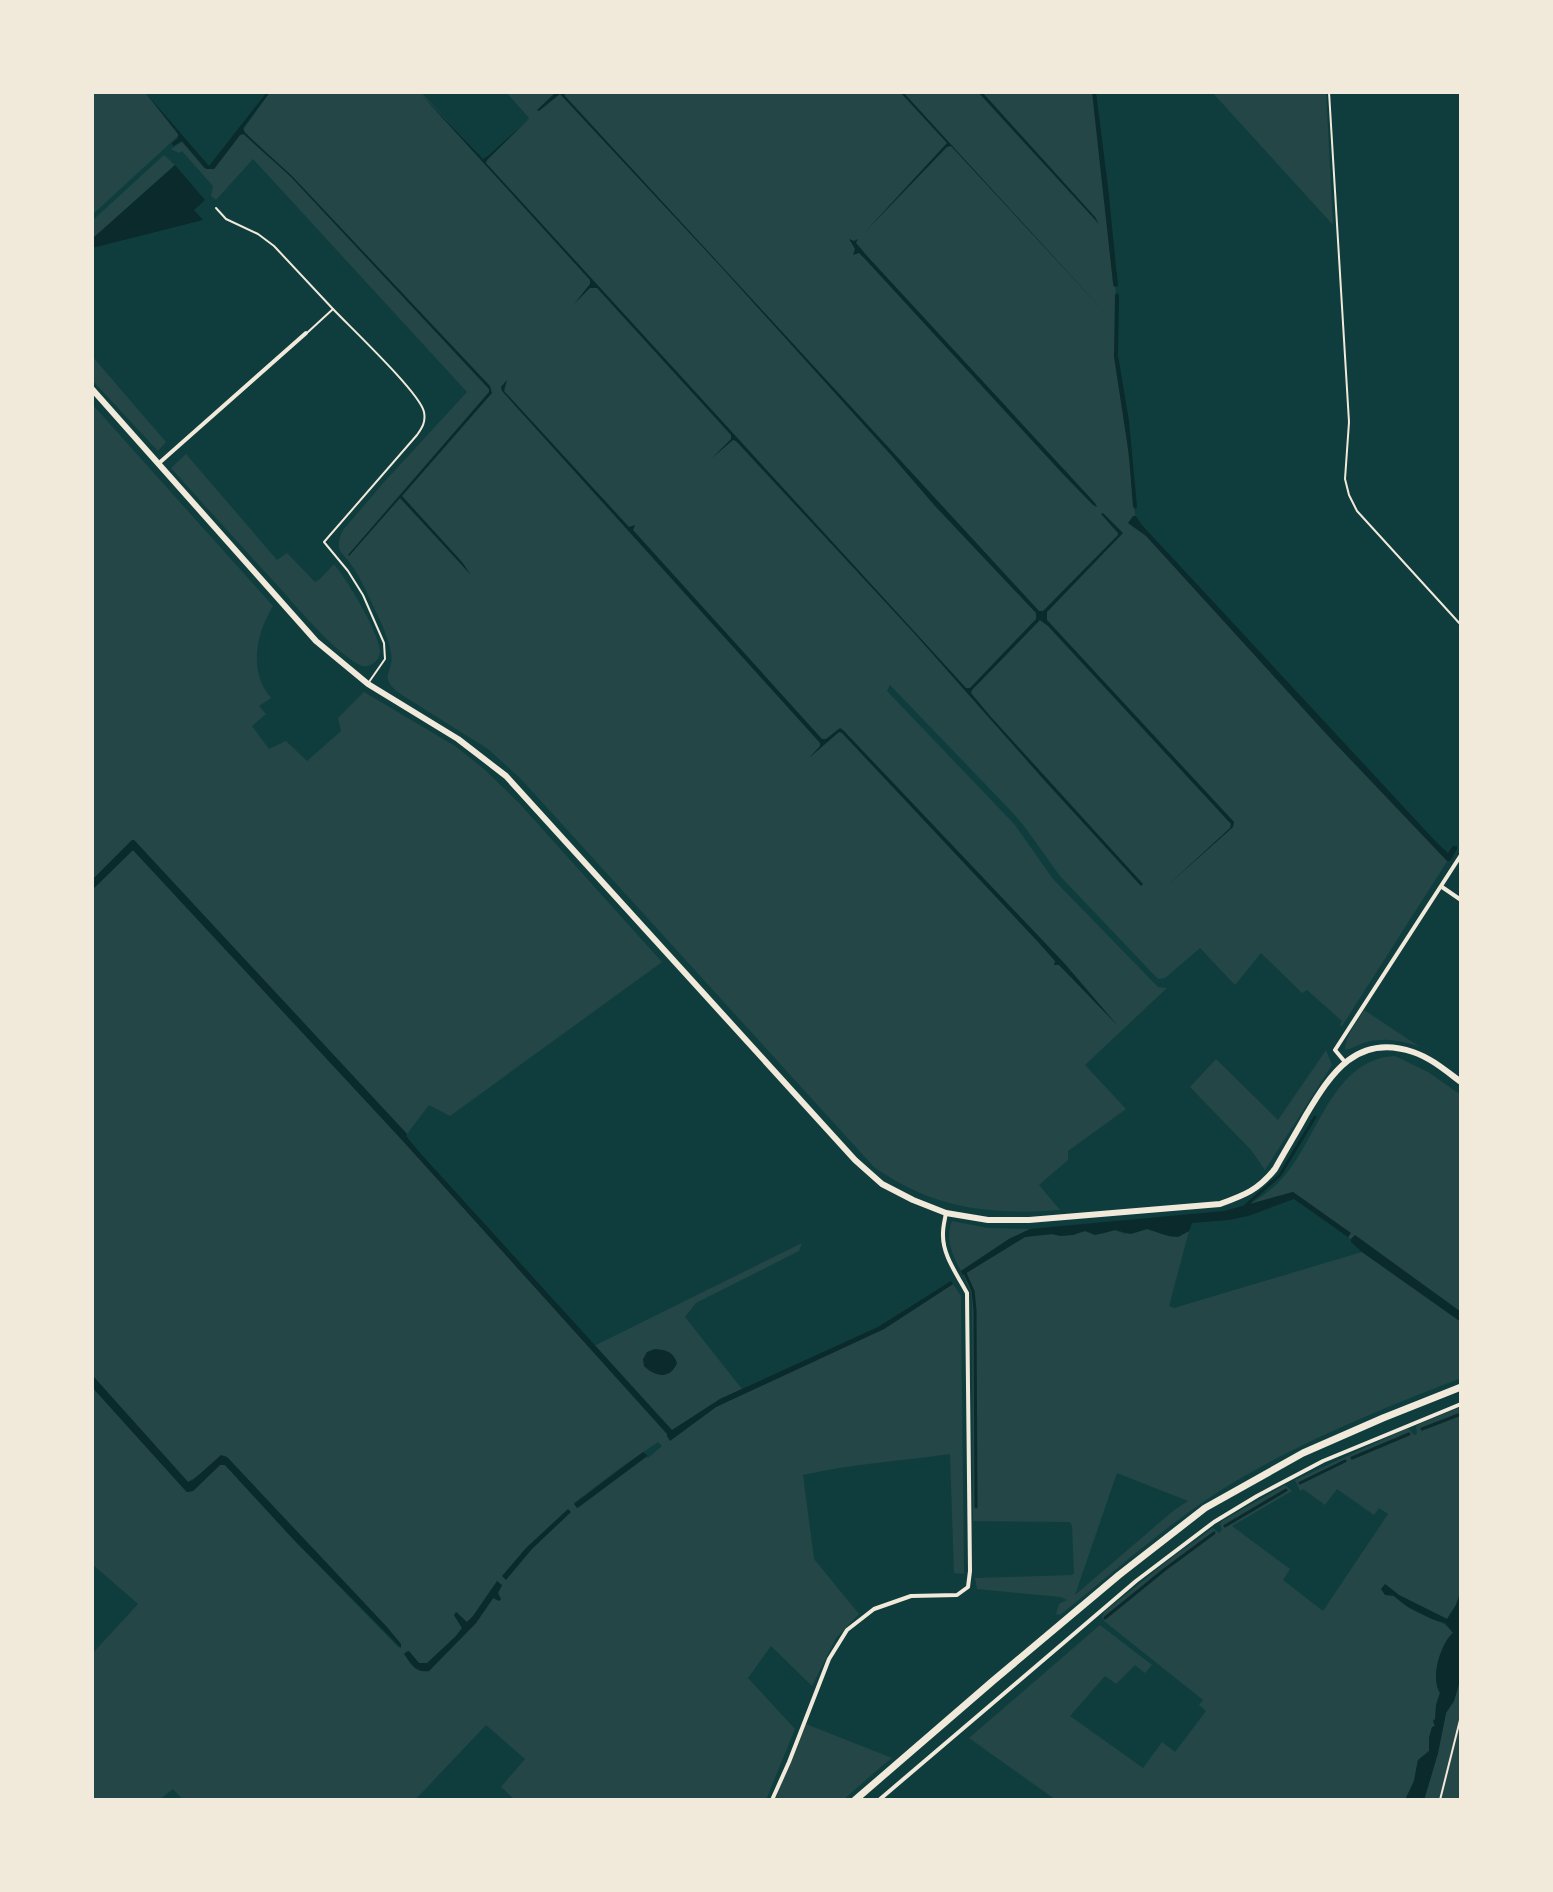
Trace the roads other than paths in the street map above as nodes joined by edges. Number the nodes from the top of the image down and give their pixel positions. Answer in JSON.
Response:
{"nodes":[{"id":1,"x":216,"y":208,"type":"dead end"},
{"id":2,"x":333,"y":309,"type":"junction"},
{"id":3,"x":306,"y":333,"type":"joint"},
{"id":4,"x":92,"y":389,"type":"edge"},
{"id":5,"x":158,"y":464,"type":"junction"},
{"id":6,"x":368,"y":684,"type":"junction"},
{"id":7,"x":1461,"y":855,"type":"edge"},
{"id":8,"x":1442,"y":887,"type":"junction"},
{"id":9,"x":1461,"y":900,"type":"edge"},
{"id":10,"x":1345,"y":1062,"type":"junction"},
{"id":11,"x":1461,"y":1082,"type":"edge"},
{"id":12,"x":946,"y":1213,"type":"junction"},
{"id":13,"x":1461,"y":1387,"type":"edge"},
{"id":14,"x":1461,"y":1404,"type":"edge"},
{"id":15,"x":772,"y":1800,"type":"edge"},
{"id":16,"x":855,"y":1800,"type":"edge"},
{"id":17,"x":879,"y":1800,"type":"edge"}],
"edges":[{"from":1,"to":2,"type":"lane"},
{"from":2,"to":3,"type":"lane"},
{"from":2,"to":6,"type":"lane"},
{"from":3,"to":5,"type":"street"},
{"from":4,"to":5,"type":"main road"},
{"from":5,"to":6,"type":"main road"},
{"from":6,"to":12,"type":"main road"},
{"from":7,"to":8,"type":"street"},
{"from":8,"to":9,"type":"street"},
{"from":8,"to":10,"type":"street"},
{"from":10,"to":11,"type":"main road"},
{"from":10,"to":12,"type":"main road"},
{"from":12,"to":15,"type":"street"},
{"from":13,"to":16,"type":"main road"},
{"from":14,"to":17,"type":"street"}]}
